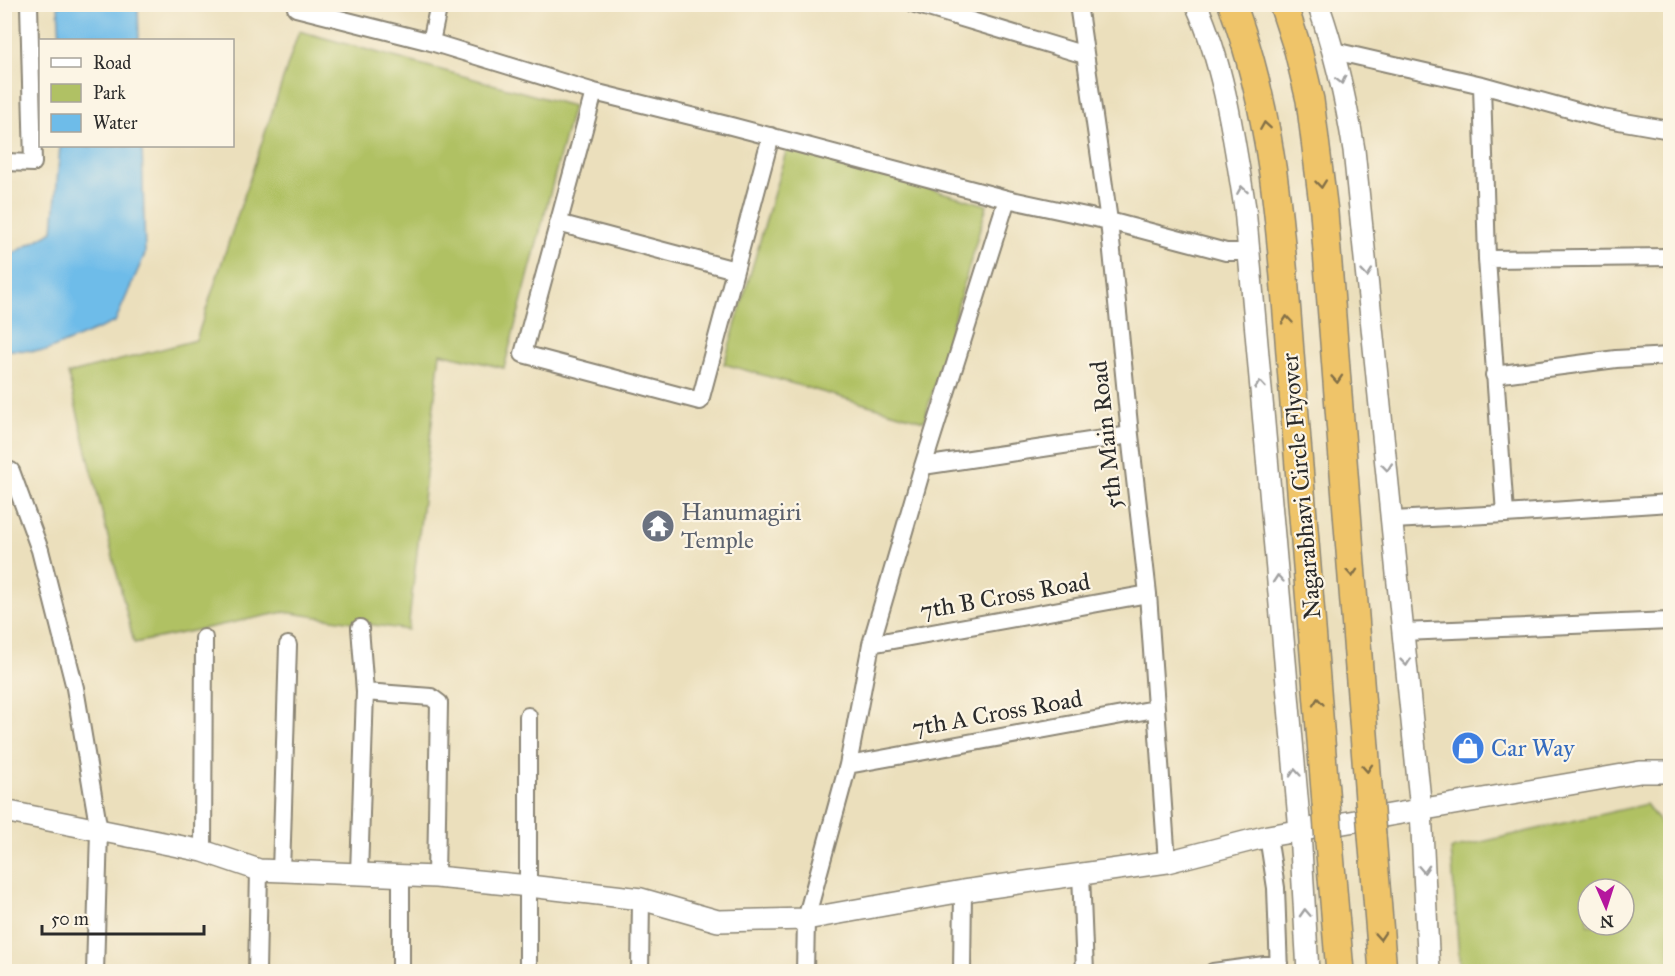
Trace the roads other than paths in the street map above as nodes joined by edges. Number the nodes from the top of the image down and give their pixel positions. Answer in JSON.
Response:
{"nodes":[{"id":1,"x":29,"y":4,"type":"edge"},
{"id":2,"x":297,"y":4,"type":"edge"},
{"id":3,"x":439,"y":4,"type":"edge"},
{"id":4,"x":915,"y":4,"type":"edge"},
{"id":5,"x":1078,"y":4,"type":"edge"},
{"id":6,"x":1196,"y":4,"type":"edge"},
{"id":7,"x":1232,"y":4,"type":"edge"},
{"id":8,"x":1283,"y":4,"type":"edge"},
{"id":9,"x":1318,"y":4,"type":"edge"},
{"id":10,"x":431,"y":42,"type":"junction"},
{"id":11,"x":1334,"y":51,"type":"junction"},
{"id":12,"x":1085,"y":55,"type":"junction"},
{"id":13,"x":1482,"y":85,"type":"junction"},
{"id":14,"x":594,"y":92,"type":"junction"},
{"id":15,"x":1671,"y":130,"type":"edge"},
{"id":16,"x":771,"y":136,"type":"junction"},
{"id":17,"x":4,"y":162,"type":"edge"},
{"id":18,"x":1007,"y":198,"type":"junction"},
{"id":19,"x":1109,"y":221,"type":"junction"},
{"id":20,"x":558,"y":223,"type":"junction"},
{"id":21,"x":1248,"y":252,"type":"junction"},
{"id":22,"x":1671,"y":257,"type":"edge"},
{"id":23,"x":1487,"y":259,"type":"junction"},
{"id":24,"x":735,"y":270,"type":"junction"},
{"id":25,"x":1671,"y":356,"type":"edge"},
{"id":26,"x":1494,"y":375,"type":"junction"},
{"id":27,"x":1130,"y":435,"type":"junction"},
{"id":28,"x":923,"y":466,"type":"junction"},
{"id":29,"x":11,"y":471,"type":"dead end"},
{"id":30,"x":1671,"y":503,"type":"edge"},
{"id":31,"x":1505,"y":514,"type":"junction"},
{"id":32,"x":1393,"y":520,"type":"junction"},
{"id":33,"x":1148,"y":594,"type":"junction"},
{"id":34,"x":1671,"y":621,"type":"edge"},
{"id":35,"x":360,"y":628,"type":"dead end"},
{"id":36,"x":1403,"y":632,"type":"junction"},
{"id":37,"x":204,"y":638,"type":"dead end"},
{"id":38,"x":871,"y":644,"type":"junction"},
{"id":39,"x":288,"y":645,"type":"dead end"},
{"id":40,"x":365,"y":692,"type":"junction"},
{"id":41,"x":1155,"y":709,"type":"junction"},
{"id":42,"x":528,"y":716,"type":"dead end"},
{"id":43,"x":848,"y":765,"type":"junction"},
{"id":44,"x":1671,"y":772,"type":"edge"},
{"id":45,"x":1422,"y":810,"type":"junction"},
{"id":46,"x":4,"y":811,"type":"edge"},
{"id":47,"x":99,"y":831,"type":"junction"},
{"id":48,"x":1300,"y":831,"type":"junction"},
{"id":49,"x":1268,"y":836,"type":"junction"},
{"id":50,"x":203,"y":851,"type":"junction"},
{"id":51,"x":1167,"y":862,"type":"junction"},
{"id":52,"x":259,"y":870,"type":"junction"},
{"id":53,"x":281,"y":872,"type":"junction"},
{"id":54,"x":359,"y":874,"type":"junction"},
{"id":55,"x":1081,"y":874,"type":"junction"},
{"id":56,"x":401,"y":876,"type":"junction"},
{"id":57,"x":436,"y":877,"type":"junction"},
{"id":58,"x":529,"y":886,"type":"junction"},
{"id":59,"x":963,"y":891,"type":"junction"},
{"id":60,"x":641,"y":899,"type":"junction"},
{"id":61,"x":806,"y":920,"type":"junction"},
{"id":62,"x":1279,"y":967,"type":"edge"},
{"id":63,"x":95,"y":972,"type":"edge"},
{"id":64,"x":257,"y":972,"type":"edge"},
{"id":65,"x":401,"y":972,"type":"edge"},
{"id":66,"x":528,"y":972,"type":"edge"},
{"id":67,"x":639,"y":972,"type":"edge"},
{"id":68,"x":805,"y":972,"type":"edge"},
{"id":69,"x":962,"y":972,"type":"edge"},
{"id":70,"x":1085,"y":972,"type":"edge"},
{"id":71,"x":1213,"y":972,"type":"edge"},
{"id":72,"x":1308,"y":972,"type":"edge"},
{"id":73,"x":1340,"y":972,"type":"edge"},
{"id":74,"x":1383,"y":972,"type":"edge"},
{"id":75,"x":1430,"y":972,"type":"edge"}],
"edges":[{"from":1,"to":17,"type":"street"},
{"from":2,"to":10,"type":"street"},
{"from":3,"to":10,"type":"street"},
{"from":4,"to":12,"type":"street"},
{"from":5,"to":12,"type":"street","name":"5th Main Road"},
{"from":21,"to":6,"type":"street","one_way":true},
{"from":73,"to":7,"type":"highway","name":"Nagarabhavi Circle Flyover","one_way":true,"bridge":true},
{"from":8,"to":74,"type":"highway","name":"Nagarabhavi Circle Flyover","one_way":true,"bridge":true},
{"from":9,"to":11,"type":"street"},
{"from":10,"to":14,"type":"street"},
{"from":11,"to":13,"type":"street"},
{"from":11,"to":32,"type":"street","one_way":true},
{"from":12,"to":19,"type":"street","name":"5th Main Road"},
{"from":13,"to":15,"type":"street"},
{"from":13,"to":23,"type":"street"},
{"from":14,"to":16,"type":"street"},
{"from":14,"to":20,"type":"street"},
{"from":16,"to":18,"type":"street"},
{"from":16,"to":24,"type":"street"},
{"from":18,"to":19,"type":"street"},
{"from":18,"to":28,"type":"street"},
{"from":19,"to":21,"type":"street"},
{"from":19,"to":27,"type":"street","name":"5th Main Road"},
{"from":20,"to":24,"type":"street"},
{"from":20,"to":24,"type":"street"},
{"from":48,"to":21,"type":"street","one_way":true},
{"from":22,"to":23,"type":"street"},
{"from":23,"to":26,"type":"street"},
{"from":25,"to":26,"type":"street"},
{"from":26,"to":31,"type":"street"},
{"from":27,"to":28,"type":"street"},
{"from":27,"to":33,"type":"street","name":"5th Main Road"},
{"from":28,"to":38,"type":"street"},
{"from":29,"to":47,"type":"street"},
{"from":30,"to":31,"type":"street"},
{"from":31,"to":32,"type":"street"},
{"from":32,"to":36,"type":"street"},
{"from":33,"to":38,"type":"street","name":"7th B Cross Road"},
{"from":33,"to":41,"type":"street","name":"5th Main Road"},
{"from":34,"to":36,"type":"street"},
{"from":35,"to":40,"type":"street"},
{"from":36,"to":45,"type":"street","one_way":true},
{"from":37,"to":50,"type":"street"},
{"from":38,"to":43,"type":"street"},
{"from":39,"to":53,"type":"street"},
{"from":40,"to":54,"type":"street"},
{"from":40,"to":57,"type":"street"},
{"from":41,"to":43,"type":"street","name":"7th A Cross Road"},
{"from":41,"to":51,"type":"street","name":"5th Main Road"},
{"from":42,"to":58,"type":"street"},
{"from":43,"to":61,"type":"street"},
{"from":44,"to":45,"type":"street"},
{"from":45,"to":48,"type":"street"},
{"from":45,"to":75,"type":"street","one_way":true},
{"from":46,"to":47,"type":"street"},
{"from":47,"to":50,"type":"street"},
{"from":47,"to":63,"type":"street"},
{"from":48,"to":49,"type":"street"},
{"from":72,"to":48,"type":"street","one_way":true},
{"from":49,"to":51,"type":"street"},
{"from":49,"to":62,"type":"street"},
{"from":50,"to":52,"type":"street"},
{"from":51,"to":55,"type":"street"},
{"from":52,"to":53,"type":"street"},
{"from":52,"to":64,"type":"street"},
{"from":53,"to":54,"type":"street"},
{"from":54,"to":56,"type":"street"},
{"from":55,"to":59,"type":"street"},
{"from":55,"to":70,"type":"street"},
{"from":56,"to":57,"type":"street"},
{"from":56,"to":65,"type":"street"},
{"from":57,"to":58,"type":"street"},
{"from":58,"to":60,"type":"street"},
{"from":58,"to":66,"type":"street"},
{"from":59,"to":61,"type":"street"},
{"from":59,"to":69,"type":"street"},
{"from":60,"to":61,"type":"street"},
{"from":60,"to":67,"type":"street"},
{"from":61,"to":68,"type":"street"},
{"from":62,"to":71,"type":"street"}]}
